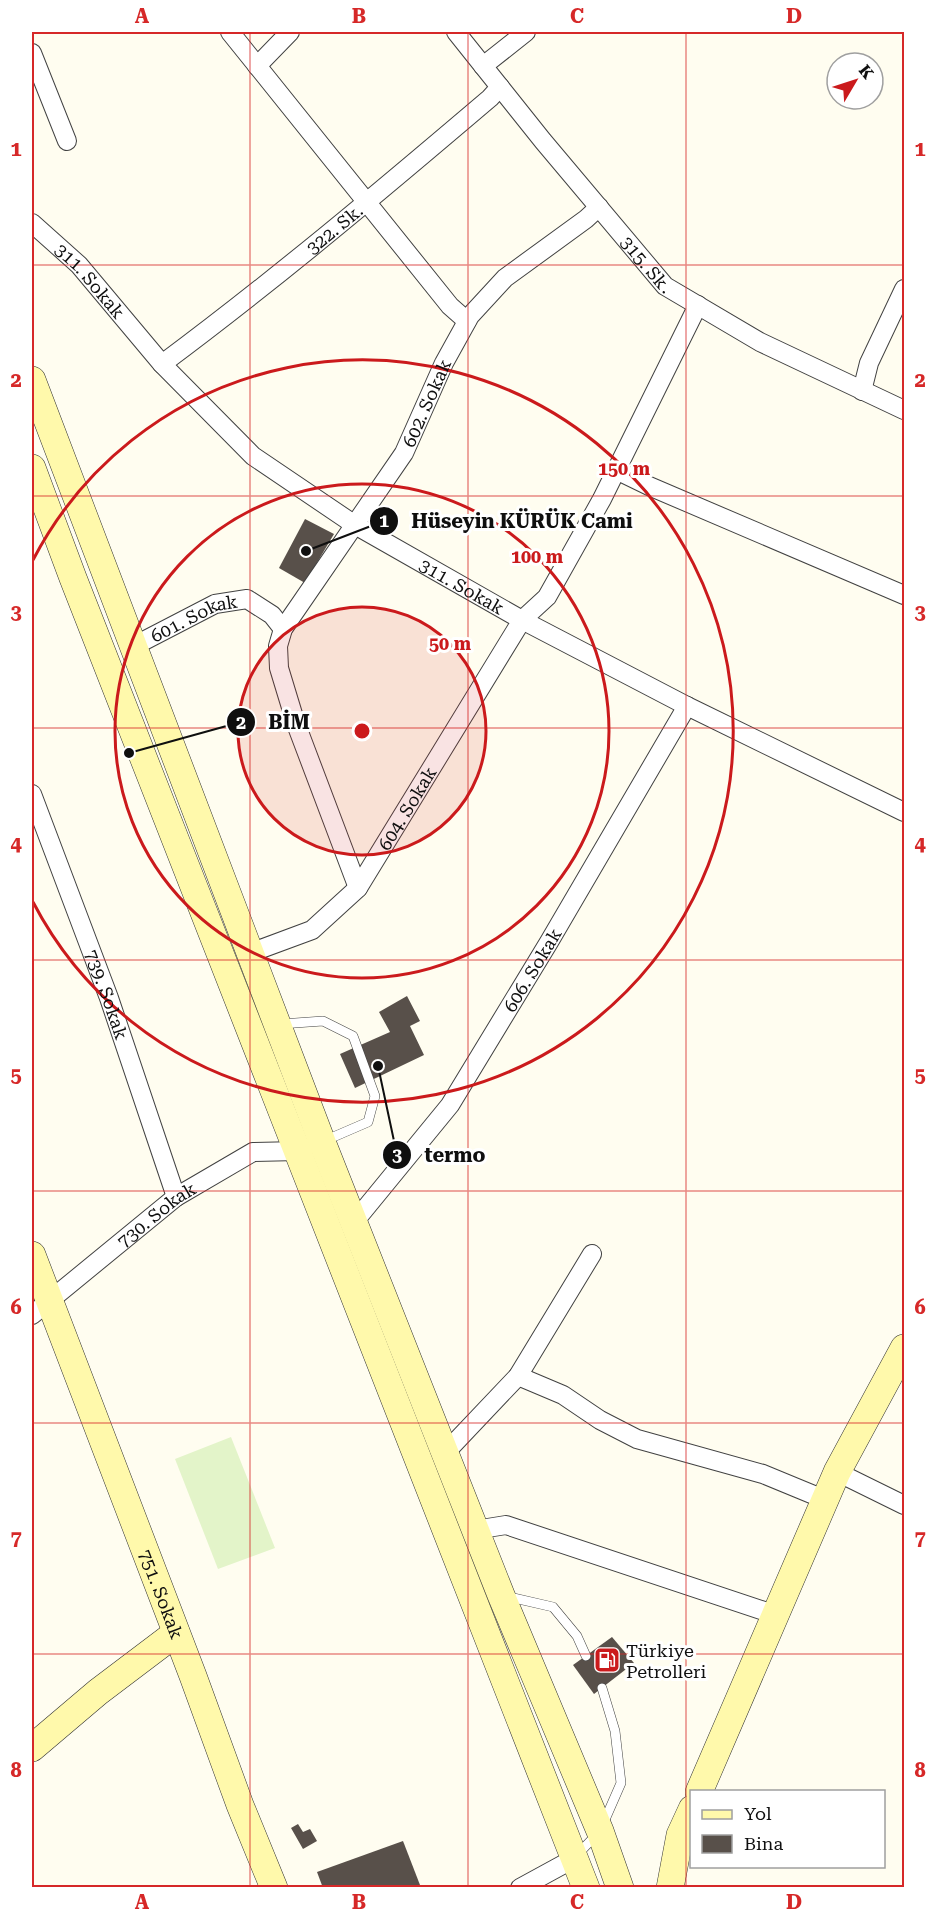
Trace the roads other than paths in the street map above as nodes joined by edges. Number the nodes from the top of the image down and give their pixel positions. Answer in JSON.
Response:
{"nodes":[{"id":1,"x":230,"y":32,"type":"edge"},
{"id":2,"x":290,"y":32,"type":"edge"},
{"id":3,"x":456,"y":32,"type":"edge"},
{"id":4,"x":526,"y":32,"type":"edge"},
{"id":5,"x":32,"y":53,"type":"edge"},
{"id":6,"x":257,"y":66,"type":"junction"},
{"id":7,"x":483,"y":66,"type":"junction"},
{"id":8,"x":500,"y":87,"type":"junction"},
{"id":9,"x":68,"y":141,"type":"dead end"},
{"id":10,"x":366,"y":203,"type":"junction"},
{"id":11,"x":599,"y":207,"type":"junction"},
{"id":12,"x":32,"y":223,"type":"edge"},
{"id":13,"x":904,"y":289,"type":"edge"},
{"id":14,"x":698,"y":306,"type":"junction"},
{"id":15,"x":467,"y":321,"type":"junction"},
{"id":16,"x":162,"y":364,"type":"junction"},
{"id":17,"x":32,"y":380,"type":"edge"},
{"id":18,"x":862,"y":391,"type":"junction"},
{"id":19,"x":904,"y":410,"type":"edge"},
{"id":20,"x":32,"y":468,"type":"edge"},
{"id":21,"x":616,"y":470,"type":"junction"},
{"id":22,"x":355,"y":525,"type":"junction"},
{"id":23,"x":904,"y":596,"type":"edge"},
{"id":24,"x":522,"y":620,"type":"junction"},
{"id":25,"x":283,"y":629,"type":"junction"},
{"id":26,"x":132,"y":647,"type":"junction"},
{"id":27,"x":687,"y":706,"type":"junction"},
{"id":28,"x":32,"y":798,"type":"edge"},
{"id":29,"x":904,"y":812,"type":"edge"},
{"id":30,"x":358,"y":888,"type":"junction"},
{"id":31,"x":250,"y":953,"type":"junction"},
{"id":32,"x":248,"y":1024,"type":"junction"},
{"id":33,"x":278,"y":1024,"type":"junction"},
{"id":34,"x":310,"y":1147,"type":"junction"},
{"id":35,"x":176,"y":1197,"type":"junction"},
{"id":36,"x":355,"y":1221,"type":"junction"},
{"id":37,"x":592,"y":1254,"type":"dead end"},
{"id":38,"x":32,"y":1255,"type":"edge"},
{"id":39,"x":40,"y":1308,"type":"edge"},
{"id":40,"x":904,"y":1348,"type":"edge"},
{"id":41,"x":518,"y":1376,"type":"junction"},
{"id":42,"x":445,"y":1453,"type":"junction"},
{"id":43,"x":837,"y":1472,"type":"junction"},
{"id":44,"x":826,"y":1500,"type":"junction"},
{"id":45,"x":904,"y":1505,"type":"edge"},
{"id":46,"x":475,"y":1530,"type":"junction"},
{"id":47,"x":487,"y":1597,"type":"junction"},
{"id":48,"x":776,"y":1615,"type":"junction"},
{"id":49,"x":176,"y":1634,"type":"junction"},
{"id":50,"x":586,"y":1656,"type":"dead end"},
{"id":51,"x":602,"y":1688,"type":"dead end"},
{"id":52,"x":32,"y":1748,"type":"edge"},
{"id":53,"x":699,"y":1790,"type":"edge"},
{"id":54,"x":690,"y":1813,"type":"edge"},
{"id":55,"x":600,"y":1830,"type":"junction"},
{"id":56,"x":575,"y":1858,"type":"junction"},
{"id":57,"x":274,"y":1887,"type":"edge"},
{"id":58,"x":520,"y":1887,"type":"edge"},
{"id":59,"x":586,"y":1887,"type":"edge"},
{"id":60,"x":620,"y":1887,"type":"edge"},
{"id":61,"x":670,"y":1887,"type":"edge"}],
"edges":[{"from":1,"to":6,"type":"street"},
{"from":2,"to":6,"type":"street"},
{"from":3,"to":7,"type":"street","name":"315. Sk."},
{"from":4,"to":7,"type":"street"},
{"from":5,"to":9,"type":"street"},
{"from":6,"to":10,"type":"street"},
{"from":7,"to":8,"type":"street","name":"315. Sk."},
{"from":8,"to":10,"type":"street","name":"322. Sk."},
{"from":8,"to":11,"type":"street","name":"315. Sk."},
{"from":10,"to":15,"type":"street"},
{"from":10,"to":16,"type":"street","name":"322. Sk."},
{"from":11,"to":14,"type":"street","name":"315. Sk."},
{"from":11,"to":15,"type":"street","name":"602. Sokak"},
{"from":12,"to":16,"type":"street","name":"311. Sokak"},
{"from":13,"to":18,"type":"street"},
{"from":14,"to":18,"type":"street","name":"315. Sk."},
{"from":14,"to":21,"type":"street","name":"604. Sokak"},
{"from":15,"to":22,"type":"street","name":"602. Sokak"},
{"from":16,"to":22,"type":"street","name":"311. Sokak"},
{"from":17,"to":26,"type":"main road"},
{"from":18,"to":19,"type":"street","name":"315. Sk."},
{"from":20,"to":32,"type":"main road"},
{"from":21,"to":23,"type":"street"},
{"from":21,"to":24,"type":"street","name":"604. Sokak"},
{"from":22,"to":24,"type":"street","name":"311. Sokak"},
{"from":22,"to":25,"type":"street","name":"602. Sokak"},
{"from":24,"to":27,"type":"street","name":"311. Sokak"},
{"from":24,"to":30,"type":"street","name":"604. Sokak"},
{"from":25,"to":26,"type":"street","name":"601. Sokak"},
{"from":25,"to":30,"type":"street"},
{"from":26,"to":31,"type":"main road"},
{"from":27,"to":29,"type":"street","name":"311. Sokak"},
{"from":27,"to":36,"type":"street","name":"606. Sokak"},
{"from":28,"to":35,"type":"street","name":"739. Sokak"},
{"from":30,"to":31,"type":"street","name":"604. Sokak"},
{"from":31,"to":33,"type":"main road"},
{"from":32,"to":33,"type":"street"},
{"from":32,"to":34,"type":"main road"},
{"from":33,"to":34,"type":"main road"},
{"from":33,"to":34,"type":"lane"},
{"from":34,"to":35,"type":"street","name":"730. Sokak"},
{"from":34,"to":36,"type":"main road"},
{"from":34,"to":47,"type":"main road"},
{"from":35,"to":39,"type":"street","name":"730. Sokak"},
{"from":36,"to":42,"type":"main road"},
{"from":37,"to":41,"type":"street"},
{"from":38,"to":39,"type":"main road","name":"751. Sokak"},
{"from":39,"to":49,"type":"main road","name":"751. Sokak"},
{"from":40,"to":43,"type":"main road"},
{"from":41,"to":42,"type":"street"},
{"from":41,"to":44,"type":"street"},
{"from":42,"to":46,"type":"main road"},
{"from":43,"to":44,"type":"main road"},
{"from":43,"to":45,"type":"street"},
{"from":44,"to":48,"type":"main road"},
{"from":46,"to":47,"type":"main road"},
{"from":46,"to":48,"type":"street"},
{"from":47,"to":50,"type":"lane"},
{"from":47,"to":55,"type":"main road"},
{"from":47,"to":56,"type":"main road"},
{"from":48,"to":53,"type":"main road"},
{"from":49,"to":52,"type":"main road"},
{"from":49,"to":57,"type":"main road","name":"751. Sokak"},
{"from":51,"to":55,"type":"lane"},
{"from":54,"to":61,"type":"main road"},
{"from":55,"to":56,"type":"lane"},
{"from":55,"to":60,"type":"main road"},
{"from":56,"to":58,"type":"street"},
{"from":56,"to":59,"type":"main road"}]}
